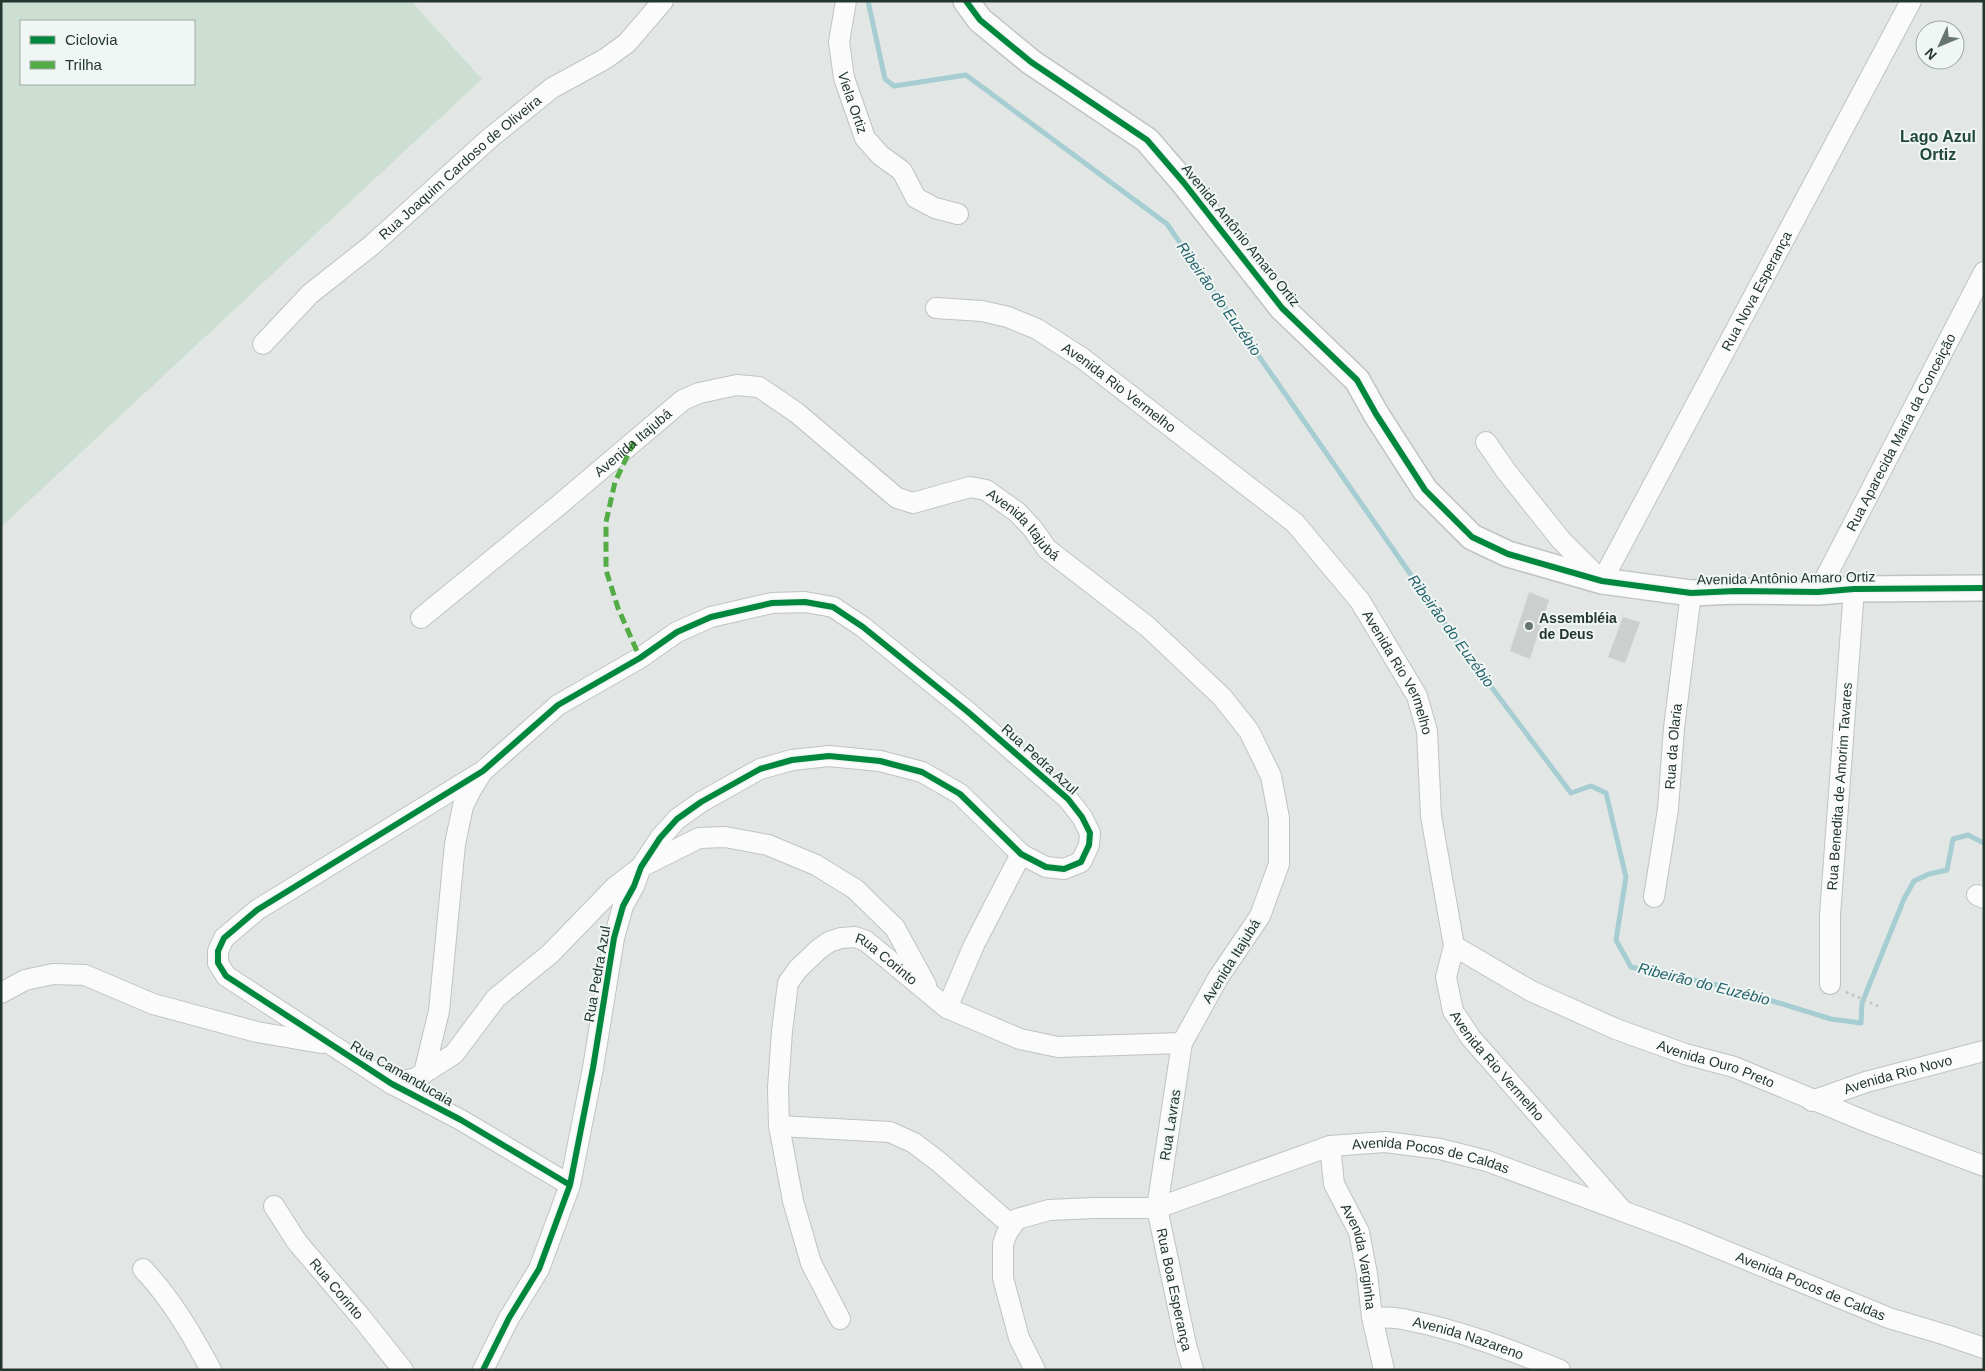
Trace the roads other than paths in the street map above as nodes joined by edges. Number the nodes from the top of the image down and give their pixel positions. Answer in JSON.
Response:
{"nodes":[{"id":1,"x":664,"y":1,"type":"edge"},
{"id":2,"x":846,"y":1,"type":"edge"},
{"id":3,"x":966,"y":1,"type":"edge"},
{"id":4,"x":1911,"y":1,"type":"edge"},
{"id":5,"x":958,"y":214,"type":"dead end"},
{"id":6,"x":1984,"y":272,"type":"edge"},
{"id":7,"x":936,"y":308,"type":"dead end"},
{"id":8,"x":262,"y":344,"type":"dead end"},
{"id":9,"x":1486,"y":442,"type":"dead end"},
{"id":10,"x":1602,"y":581,"type":"junction"},
{"id":11,"x":1984,"y":588,"type":"edge"},
{"id":12,"x":1854,"y":589,"type":"junction"},
{"id":13,"x":1818,"y":592,"type":"junction"},
{"id":14,"x":1691,"y":593,"type":"junction"},
{"id":15,"x":422,"y":618,"type":"dead end"},
{"id":16,"x":483,"y":771,"type":"junction"},
{"id":17,"x":1021,"y":854,"type":"junction"},
{"id":18,"x":641,"y":867,"type":"junction"},
{"id":19,"x":1654,"y":897,"type":"dead end"},
{"id":20,"x":1454,"y":946,"type":"junction"},
{"id":21,"x":1830,"y":984,"type":"dead end"},
{"id":22,"x":1,"y":993,"type":"edge"},
{"id":23,"x":940,"y":1003,"type":"junction"},
{"id":24,"x":1182,"y":1043,"type":"junction"},
{"id":25,"x":331,"y":1045,"type":"junction"},
{"id":26,"x":1984,"y":1050,"type":"edge"},
{"id":27,"x":424,"y":1073,"type":"junction"},
{"id":28,"x":392,"y":1084,"type":"junction"},
{"id":29,"x":1812,"y":1100,"type":"junction"},
{"id":30,"x":779,"y":1126,"type":"junction"},
{"id":31,"x":1330,"y":1146,"type":"junction"},
{"id":32,"x":1984,"y":1166,"type":"edge"},
{"id":33,"x":570,"y":1184,"type":"junction"},
{"id":34,"x":274,"y":1206,"type":"dead end"},
{"id":35,"x":1158,"y":1208,"type":"junction"},
{"id":36,"x":1622,"y":1210,"type":"junction"},
{"id":37,"x":1011,"y":1226,"type":"junction"},
{"id":38,"x":142,"y":1269,"type":"dead end"},
{"id":39,"x":840,"y":1318,"type":"dead end"},
{"id":40,"x":1372,"y":1318,"type":"junction"},
{"id":41,"x":1984,"y":1348,"type":"edge"},
{"id":42,"x":211,"y":1370,"type":"edge"},
{"id":43,"x":403,"y":1370,"type":"edge"},
{"id":44,"x":483,"y":1370,"type":"edge"},
{"id":45,"x":1035,"y":1370,"type":"edge"},
{"id":46,"x":1193,"y":1370,"type":"edge"},
{"id":47,"x":1384,"y":1370,"type":"edge"},
{"id":48,"x":1560,"y":1370,"type":"edge"}],
"edges":[{"from":1,"to":8,"type":"street","name":"Rua Joaquim Cardoso de Oliveira"},
{"from":2,"to":5,"type":"street","name":"Viela Ortiz"},
{"from":3,"to":10,"type":"street","name":"Avenida Antônio Amaro Ortiz"},
{"from":4,"to":10,"type":"street","name":"Rua Nova Esperança"},
{"from":6,"to":13,"type":"street","name":"Rua Aparecida Maria da Conceição"},
{"from":7,"to":20,"type":"street","name":"Avenida Rio Vermelho"},
{"from":9,"to":10,"type":"street"},
{"from":10,"to":14,"type":"street","name":"Avenida Antônio Amaro Ortiz"},
{"from":11,"to":12,"type":"street","name":"Avenida Antônio Amaro Ortiz"},
{"from":12,"to":13,"type":"street","name":"Avenida Antônio Amaro Ortiz"},
{"from":12,"to":21,"type":"street","name":"Rua Benedita de Amorim Tavares"},
{"from":13,"to":14,"type":"street","name":"Avenida Antônio Amaro Ortiz"},
{"from":14,"to":19,"type":"street","name":"Rua da Olaria"},
{"from":15,"to":24,"type":"street","name":"Avenida Itajubá"},
{"from":16,"to":17,"type":"street","name":"Rua Pedra Azul"},
{"from":16,"to":25,"type":"street","name":"Rua Camanducaia"},
{"from":16,"to":27,"type":"street"},
{"from":17,"to":18,"type":"street","name":"Rua Pedra Azul"},
{"from":17,"to":23,"type":"street"},
{"from":18,"to":23,"type":"street"},
{"from":18,"to":27,"type":"street"},
{"from":18,"to":33,"type":"street","name":"Rua Pedra Azul"},
{"from":20,"to":29,"type":"street","name":"Avenida Ouro Preto"},
{"from":20,"to":36,"type":"street","name":"Avenida Rio Vermelho"},
{"from":22,"to":25,"type":"street","name":"Rua Camanducaia"},
{"from":23,"to":24,"type":"street","name":"Rua Corinto"},
{"from":23,"to":30,"type":"street","name":"Rua Corinto"},
{"from":24,"to":35,"type":"street","name":"Rua Lavras"},
{"from":25,"to":28,"type":"street","name":"Rua Camanducaia"},
{"from":26,"to":29,"type":"street","name":"Avenida Rio Novo"},
{"from":27,"to":28,"type":"street"},
{"from":28,"to":33,"type":"street","name":"Rua Camanducaia"},
{"from":29,"to":32,"type":"street","name":"Avenida Ouro Preto"},
{"from":30,"to":37,"type":"street"},
{"from":30,"to":39,"type":"street","name":"Rua Corinto"},
{"from":31,"to":35,"type":"street","name":"Avenida Pocos de Caldas"},
{"from":31,"to":36,"type":"street","name":"Avenida Pocos de Caldas"},
{"from":31,"to":40,"type":"street","name":"Avenida Varginha"},
{"from":33,"to":44,"type":"street","name":"Rua Pedra Azul"},
{"from":34,"to":43,"type":"street","name":"Rua Corinto"},
{"from":35,"to":37,"type":"street","name":"Avenida Pocos de Caldas"},
{"from":35,"to":46,"type":"street","name":"Rua Boa Esperança"},
{"from":36,"to":41,"type":"street","name":"Avenida Pocos de Caldas"},
{"from":37,"to":45,"type":"street"},
{"from":38,"to":42,"type":"street"},
{"from":40,"to":47,"type":"street","name":"Avenida Varginha"},
{"from":40,"to":48,"type":"street","name":"Avenida Nazareno"}]}
